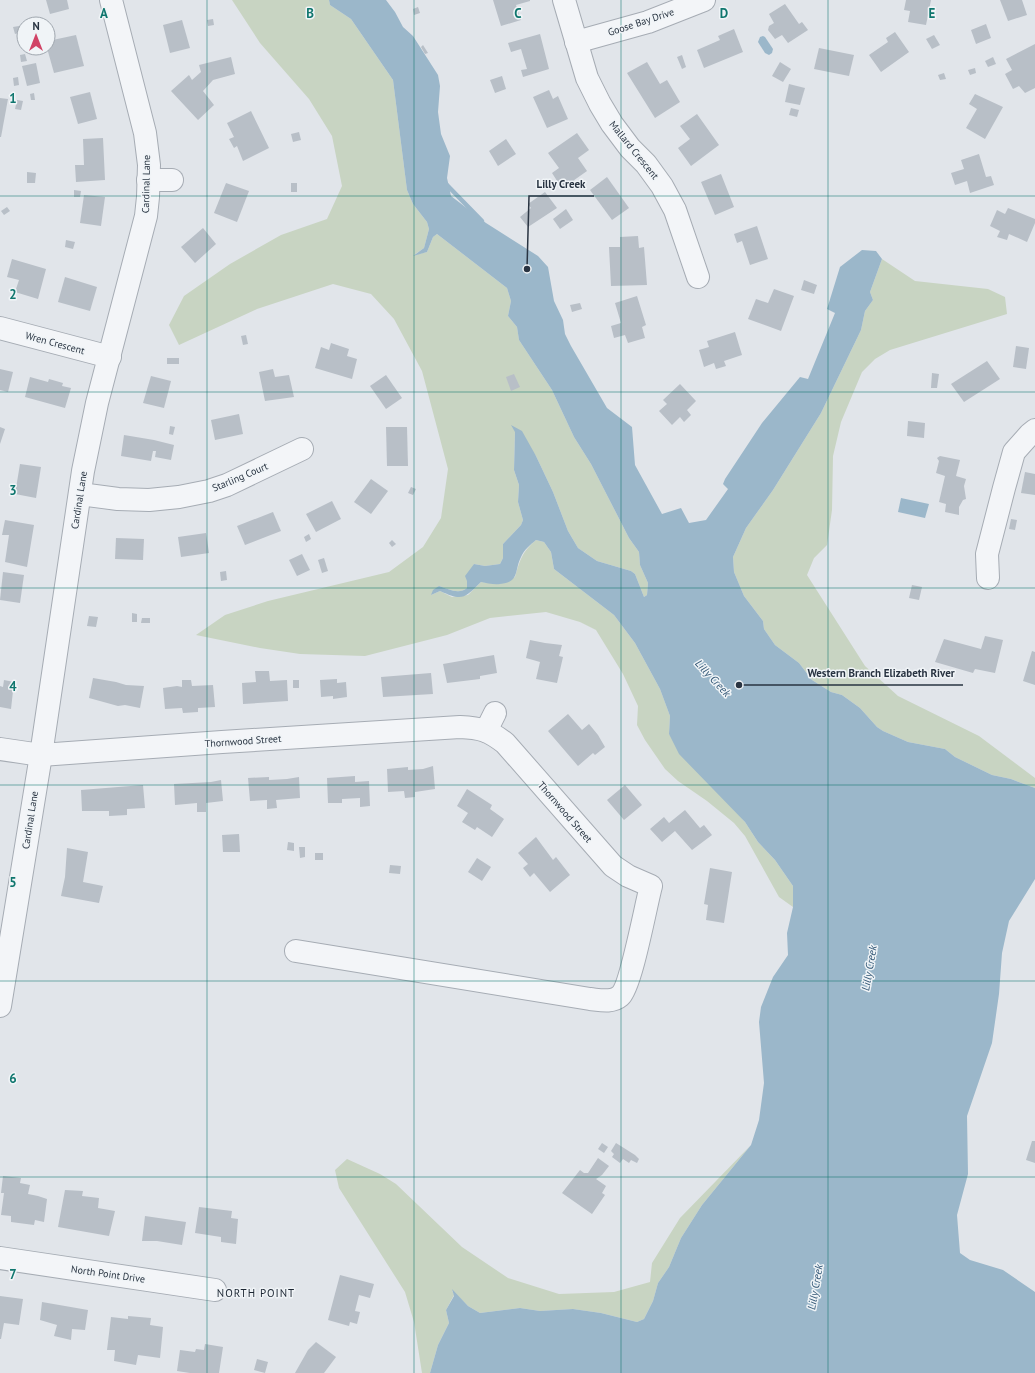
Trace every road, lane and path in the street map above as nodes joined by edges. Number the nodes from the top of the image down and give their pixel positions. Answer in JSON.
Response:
{"nodes":[{"id":1,"x":112,"y":0,"type":"edge"},
{"id":2,"x":564,"y":0,"type":"edge"},
{"id":3,"x":704,"y":0,"type":"edge"},
{"id":4,"x":576,"y":42,"type":"junction"},
{"id":5,"x":148,"y":180,"type":"junction"},
{"id":6,"x":172,"y":180,"type":"dead end"},
{"id":7,"x":698,"y":277,"type":"dead end"},
{"id":8,"x":0,"y":328,"type":"edge"},
{"id":9,"x":110,"y":358,"type":"junction"},
{"id":10,"x":1035,"y":430,"type":"edge"},
{"id":11,"x":302,"y":449,"type":"dead end"},
{"id":12,"x":80,"y":494,"type":"junction"},
{"id":13,"x":988,"y":578,"type":"dead end"},
{"id":14,"x":0,"y":749,"type":"edge"},
{"id":15,"x":41,"y":755,"type":"junction"},
{"id":16,"x":296,"y":951,"type":"dead end"},
{"id":17,"x":0,"y":1006,"type":"edge"},
{"id":18,"x":0,"y":1258,"type":"edge"},
{"id":19,"x":215,"y":1290,"type":"dead end"}],
"edges":[{"from":1,"to":5,"type":"street","name":"Cardinal Lane"},
{"from":2,"to":4,"type":"street","name":"Mallard Crescent"},
{"from":3,"to":4,"type":"street","name":"Goose Bay Drive"},
{"from":4,"to":7,"type":"street","name":"Mallard Crescent"},
{"from":5,"to":6,"type":"street"},
{"from":5,"to":9,"type":"street","name":"Cardinal Lane"},
{"from":8,"to":9,"type":"street","name":"Wren Crescent"},
{"from":9,"to":12,"type":"street","name":"Cardinal Lane"},
{"from":10,"to":13,"type":"street"},
{"from":11,"to":12,"type":"street","name":"Starling Court"},
{"from":12,"to":15,"type":"street","name":"Cardinal Lane"},
{"from":14,"to":15,"type":"street","name":"Thornwood Street"},
{"from":15,"to":16,"type":"street","name":"Thornwood Street"},
{"from":15,"to":17,"type":"street","name":"Cardinal Lane"},
{"from":18,"to":19,"type":"street","name":"North Point Drive"}]}
